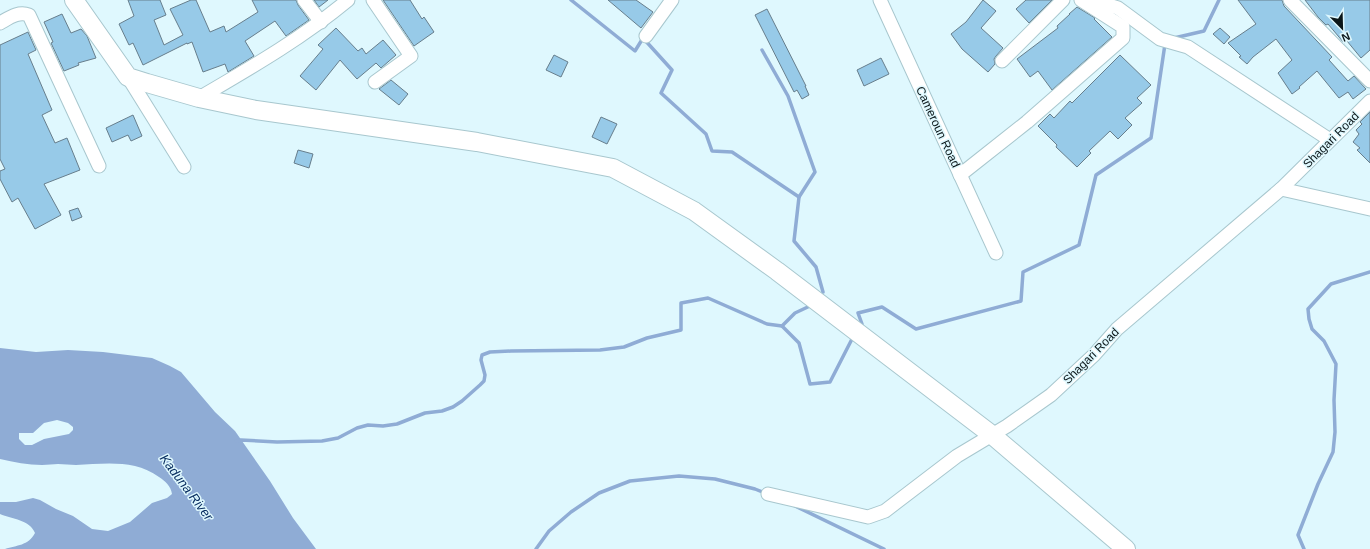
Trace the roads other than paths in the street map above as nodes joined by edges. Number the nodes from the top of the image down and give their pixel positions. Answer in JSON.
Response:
{"nodes":[{"id":1,"x":74,"y":0,"type":"edge"},
{"id":2,"x":304,"y":0,"type":"edge"},
{"id":3,"x":348,"y":0,"type":"edge"},
{"id":4,"x":373,"y":0,"type":"edge"},
{"id":5,"x":672,"y":0,"type":"edge"},
{"id":6,"x":880,"y":0,"type":"edge"},
{"id":7,"x":1063,"y":0,"type":"edge"},
{"id":8,"x":1082,"y":0,"type":"edge"},
{"id":9,"x":1093,"y":0,"type":"edge"},
{"id":10,"x":1290,"y":0,"type":"edge"},
{"id":11,"x":321,"y":22,"type":"junction"},
{"id":12,"x":0,"y":23,"type":"edge"},
{"id":13,"x":646,"y":36,"type":"dead end"},
{"id":14,"x":1002,"y":61,"type":"dead end"},
{"id":15,"x":128,"y":77,"type":"junction"},
{"id":16,"x":1370,"y":81,"type":"edge"},
{"id":17,"x":375,"y":82,"type":"dead end"},
{"id":18,"x":199,"y":98,"type":"junction"},
{"id":19,"x":1370,"y":102,"type":"edge"},
{"id":20,"x":1330,"y":140,"type":"junction"},
{"id":21,"x":99,"y":166,"type":"dead end"},
{"id":22,"x":184,"y":167,"type":"dead end"},
{"id":23,"x":960,"y":175,"type":"junction"},
{"id":24,"x":1281,"y":189,"type":"junction"},
{"id":25,"x":1370,"y":209,"type":"edge"},
{"id":26,"x":996,"y":253,"type":"dead end"},
{"id":27,"x":992,"y":435,"type":"junction"},
{"id":28,"x":768,"y":494,"type":"dead end"},
{"id":29,"x":1126,"y":549,"type":"edge"}],
"edges":[{"from":1,"to":15,"type":"street"},
{"from":2,"to":11,"type":"street"},
{"from":3,"to":11,"type":"street"},
{"from":4,"to":17,"type":"street"},
{"from":5,"to":13,"type":"street"},
{"from":6,"to":23,"type":"street","name":"Cameroun Road"},
{"from":7,"to":14,"type":"street"},
{"from":8,"to":23,"type":"street"},
{"from":9,"to":20,"type":"street"},
{"from":10,"to":16,"type":"street"},
{"from":11,"to":18,"type":"street"},
{"from":12,"to":21,"type":"street"},
{"from":15,"to":18,"type":"street"},
{"from":15,"to":22,"type":"street"},
{"from":18,"to":27,"type":"street"},
{"from":19,"to":20,"type":"street","name":"Shagari Road"},
{"from":20,"to":24,"type":"street","name":"Shagari Road"},
{"from":23,"to":26,"type":"street","name":"Cameroun Road"},
{"from":24,"to":25,"type":"street"},
{"from":24,"to":27,"type":"street","name":"Shagari Road"},
{"from":27,"to":28,"type":"street","name":"Shagari Road"},
{"from":27,"to":29,"type":"street"}]}
